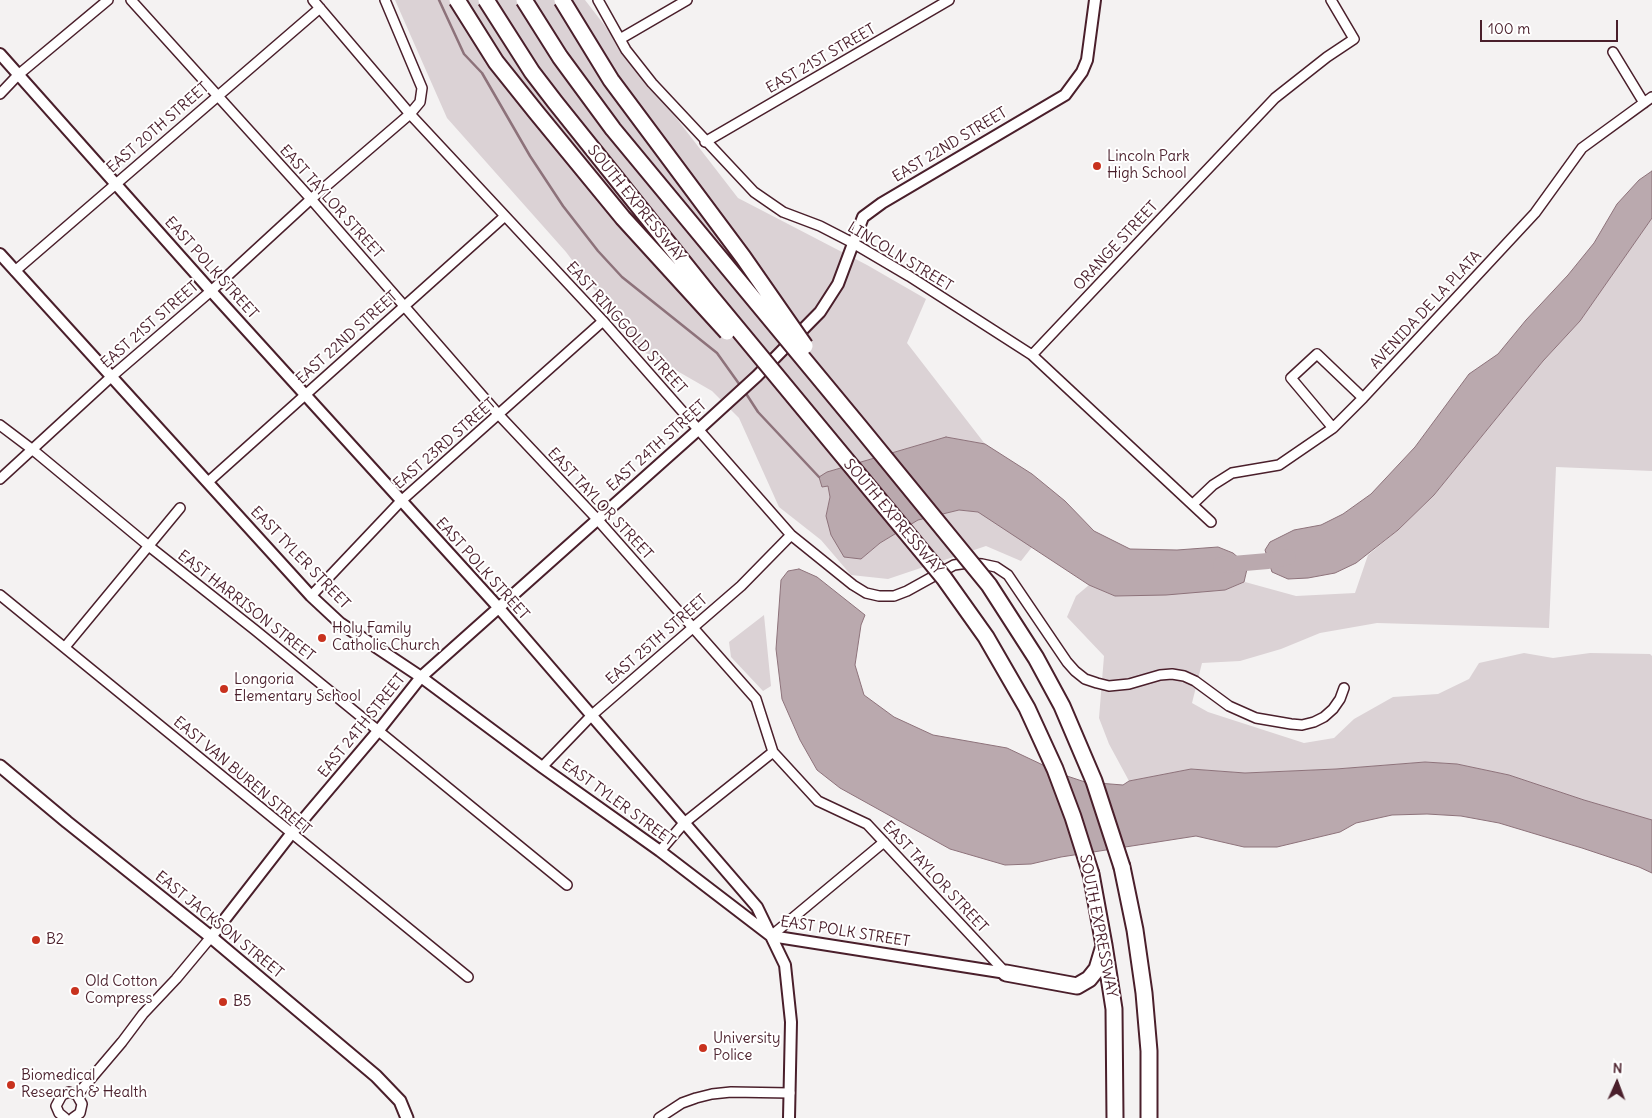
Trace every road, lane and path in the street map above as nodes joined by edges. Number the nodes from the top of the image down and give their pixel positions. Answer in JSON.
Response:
{"nodes":[{"id":1,"x":108,"y":0,"type":"edge"},
{"id":2,"x":131,"y":0,"type":"edge"},
{"id":3,"x":313,"y":0,"type":"edge"},
{"id":4,"x":386,"y":0,"type":"edge"},
{"id":5,"x":457,"y":0,"type":"edge"},
{"id":6,"x":486,"y":0,"type":"edge"},
{"id":7,"x":524,"y":0,"type":"edge"},
{"id":8,"x":562,"y":0,"type":"edge"},
{"id":9,"x":598,"y":0,"type":"edge"},
{"id":10,"x":687,"y":0,"type":"edge"},
{"id":11,"x":949,"y":0,"type":"edge"},
{"id":12,"x":1095,"y":0,"type":"edge"},
{"id":13,"x":1331,"y":0,"type":"edge"},
{"id":14,"x":320,"y":8,"type":"junction"},
{"id":15,"x":620,"y":39,"type":"junction"},
{"id":16,"x":1613,"y":52,"type":"dead end"},
{"id":17,"x":0,"y":54,"type":"edge"},
{"id":18,"x":18,"y":75,"type":"junction"},
{"id":19,"x":0,"y":94,"type":"edge"},
{"id":20,"x":216,"y":96,"type":"junction"},
{"id":21,"x":1652,"y":97,"type":"edge"},
{"id":22,"x":1644,"y":102,"type":"junction"},
{"id":23,"x":410,"y":114,"type":"junction"},
{"id":24,"x":706,"y":142,"type":"junction"},
{"id":25,"x":115,"y":184,"type":"junction"},
{"id":26,"x":311,"y":199,"type":"junction"},
{"id":27,"x":505,"y":216,"type":"junction"},
{"id":28,"x":853,"y":243,"type":"junction"},
{"id":29,"x":0,"y":254,"type":"edge"},
{"id":30,"x":15,"y":271,"type":"junction"},
{"id":31,"x":211,"y":291,"type":"junction"},
{"id":32,"x":405,"y":306,"type":"junction"},
{"id":33,"x":604,"y":321,"type":"junction"},
{"id":34,"x":1032,"y":355,"type":"junction"},
{"id":35,"x":757,"y":376,"type":"joint"},
{"id":36,"x":111,"y":377,"type":"junction"},
{"id":37,"x":306,"y":395,"type":"junction"},
{"id":38,"x":1363,"y":398,"type":"junction"},
{"id":39,"x":499,"y":415,"type":"junction"},
{"id":40,"x":0,"y":425,"type":"edge"},
{"id":41,"x":859,"y":426,"type":"junction"},
{"id":42,"x":1332,"y":428,"type":"junction"},
{"id":43,"x":699,"y":429,"type":"junction"},
{"id":44,"x":33,"y":450,"type":"junction"},
{"id":45,"x":855,"y":471,"type":"junction"},
{"id":46,"x":0,"y":479,"type":"edge"},
{"id":47,"x":208,"y":482,"type":"junction"},
{"id":48,"x":400,"y":501,"type":"junction"},
{"id":49,"x":1193,"y":504,"type":"junction"},
{"id":50,"x":180,"y":508,"type":"dead end"},
{"id":51,"x":597,"y":519,"type":"junction"},
{"id":52,"x":1211,"y":522,"type":"dead end"},
{"id":53,"x":791,"y":535,"type":"junction"},
{"id":54,"x":150,"y":547,"type":"junction"},
{"id":55,"x":0,"y":595,"type":"edge"},
{"id":56,"x":311,"y":596,"type":"junction"},
{"id":57,"x":498,"y":607,"type":"junction"},
{"id":58,"x":692,"y":626,"type":"junction"},
{"id":59,"x":65,"y":647,"type":"junction"},
{"id":60,"x":421,"y":678,"type":"junction"},
{"id":61,"x":1344,"y":688,"type":"dead end"},
{"id":62,"x":592,"y":715,"type":"junction"},
{"id":63,"x":379,"y":730,"type":"junction"},
{"id":64,"x":773,"y":752,"type":"junction"},
{"id":65,"x":0,"y":766,"type":"edge"},
{"id":66,"x":542,"y":767,"type":"junction"},
{"id":67,"x":684,"y":824,"type":"junction"},
{"id":68,"x":291,"y":834,"type":"junction"},
{"id":69,"x":884,"y":842,"type":"junction"},
{"id":70,"x":660,"y":850,"type":"junction"},
{"id":71,"x":567,"y":885,"type":"dead end"},
{"id":72,"x":771,"y":936,"type":"junction"},
{"id":73,"x":211,"y":937,"type":"junction"},
{"id":74,"x":1104,"y":945,"type":"junction"},
{"id":75,"x":1006,"y":973,"type":"junction"},
{"id":76,"x":468,"y":977,"type":"dead end"},
{"id":77,"x":790,"y":1093,"type":"junction"},
{"id":78,"x":77,"y":1095,"type":"junction"},
{"id":79,"x":80,"y":1116,"type":"edge"},
{"id":80,"x":66,"y":1118,"type":"edge"},
{"id":81,"x":408,"y":1118,"type":"edge"},
{"id":82,"x":659,"y":1118,"type":"edge"},
{"id":83,"x":790,"y":1118,"type":"edge"},
{"id":84,"x":1115,"y":1118,"type":"edge"},
{"id":85,"x":1149,"y":1118,"type":"edge"}],
"edges":[{"from":1,"to":18,"type":"street"},
{"from":2,"to":20,"type":"street","name":"EAST TAYLOR STREET"},
{"from":3,"to":14,"type":"street","name":"EAST RINGGOLD STREET"},
{"from":4,"to":23,"type":"street"},
{"from":5,"to":45,"type":"highway","bridge":true},
{"from":6,"to":45,"type":"highway","name":"SOUTH EXPRESSWAY","bridge":true},
{"from":7,"to":41,"type":"highway","name":"SOUTH EXPRESSWAY","bridge":true},
{"from":8,"to":41,"type":"highway","bridge":true},
{"from":9,"to":15,"type":"street","name":"LINCOLN STREET"},
{"from":10,"to":15,"type":"street"},
{"from":11,"to":24,"type":"street","name":"EAST 21ST STREET"},
{"from":12,"to":28,"type":"street","name":"EAST 22ND STREET"},
{"from":13,"to":34,"type":"street","name":"ORANGE STREET"},
{"from":14,"to":20,"type":"street","name":"EAST 20TH STREET"},
{"from":14,"to":23,"type":"street","name":"EAST RINGGOLD STREET"},
{"from":15,"to":24,"type":"street","name":"LINCOLN STREET"},
{"from":16,"to":22,"type":"street"},
{"from":17,"to":18,"type":"street","name":"EAST POLK STREET"},
{"from":18,"to":19,"type":"street"},
{"from":18,"to":25,"type":"street","name":"EAST POLK STREET"},
{"from":20,"to":25,"type":"street","name":"EAST 20TH STREET"},
{"from":20,"to":26,"type":"street","name":"EAST TAYLOR STREET"},
{"from":21,"to":22,"type":"street","name":"AVENIDA DE LA PLATA"},
{"from":22,"to":38,"type":"street","name":"AVENIDA DE LA PLATA"},
{"from":23,"to":26,"type":"street","name":"EAST 21ST STREET"},
{"from":23,"to":27,"type":"street","name":"EAST RINGGOLD STREET"},
{"from":24,"to":28,"type":"street","name":"LINCOLN STREET"},
{"from":25,"to":30,"type":"street","name":"EAST 20TH STREET"},
{"from":25,"to":31,"type":"street","name":"EAST POLK STREET"},
{"from":26,"to":31,"type":"street","name":"EAST 21ST STREET"},
{"from":26,"to":32,"type":"street","name":"EAST TAYLOR STREET"},
{"from":27,"to":32,"type":"street","name":"EAST 22ND STREET"},
{"from":27,"to":33,"type":"street","name":"EAST RINGGOLD STREET"},
{"from":28,"to":34,"type":"street","name":"LINCOLN STREET"},
{"from":28,"to":35,"type":"street","name":"EAST 22ND STREET"},
{"from":29,"to":30,"type":"street","name":"EAST TYLER STREET"},
{"from":30,"to":36,"type":"street","name":"EAST TYLER STREET"},
{"from":31,"to":36,"type":"street","name":"EAST 21ST STREET"},
{"from":31,"to":37,"type":"street","name":"EAST POLK STREET"},
{"from":32,"to":37,"type":"street","name":"EAST 22ND STREET"},
{"from":32,"to":39,"type":"street","name":"EAST TAYLOR STREET"},
{"from":33,"to":39,"type":"street","name":"EAST 23RD STREET"},
{"from":33,"to":43,"type":"street","name":"EAST RINGGOLD STREET"},
{"from":34,"to":49,"type":"street","name":"LINCOLN STREET"},
{"from":35,"to":43,"type":"street","name":"EAST 24TH STREET"},
{"from":36,"to":44,"type":"street","name":"EAST 21ST STREET"},
{"from":36,"to":47,"type":"street","name":"EAST TYLER STREET"},
{"from":37,"to":47,"type":"street","name":"EAST 22ND STREET"},
{"from":37,"to":48,"type":"street","name":"EAST POLK STREET"},
{"from":38,"to":42,"type":"street","name":"AVENIDA DE LA PLATA"},
{"from":38,"to":42,"type":"street"},
{"from":39,"to":48,"type":"street","name":"EAST 23RD STREET"},
{"from":39,"to":51,"type":"street","name":"EAST TAYLOR STREET"},
{"from":40,"to":44,"type":"street","name":"EAST HARRISON STREET"},
{"from":41,"to":85,"type":"highway","name":"SOUTH EXPRESSWAY","bridge":true},
{"from":42,"to":49,"type":"street","name":"AVENIDA DE LA PLATA"},
{"from":43,"to":51,"type":"street","name":"EAST 24TH STREET"},
{"from":43,"to":53,"type":"street","name":"EAST RINGGOLD STREET"},
{"from":44,"to":46,"type":"street","name":"EAST 21ST STREET"},
{"from":44,"to":54,"type":"street","name":"EAST HARRISON STREET"},
{"from":45,"to":74,"type":"highway","name":"SOUTH EXPRESSWAY","bridge":true},
{"from":47,"to":56,"type":"street","name":"EAST TYLER STREET"},
{"from":48,"to":56,"type":"street","name":"EAST 23RD STREET"},
{"from":48,"to":57,"type":"street","name":"EAST POLK STREET"},
{"from":49,"to":52,"type":"street","name":"LINCOLN STREET"},
{"from":50,"to":54,"type":"street"},
{"from":51,"to":57,"type":"street","name":"EAST 24TH STREET"},
{"from":51,"to":58,"type":"street","name":"EAST TAYLOR STREET"},
{"from":53,"to":58,"type":"street","name":"EAST 25TH STREET"},
{"from":53,"to":61,"type":"street","name":"EAST RINGGOLD STREET"},
{"from":54,"to":59,"type":"street"},
{"from":54,"to":63,"type":"street","name":"EAST HARRISON STREET"},
{"from":55,"to":59,"type":"street","name":"EAST VAN BUREN STREET"},
{"from":56,"to":60,"type":"street","name":"EAST TYLER STREET"},
{"from":57,"to":60,"type":"street","name":"EAST 24TH STREET"},
{"from":57,"to":62,"type":"street","name":"EAST POLK STREET"},
{"from":58,"to":62,"type":"street","name":"EAST 25TH STREET"},
{"from":58,"to":64,"type":"street","name":"EAST TAYLOR STREET"},
{"from":59,"to":68,"type":"street","name":"EAST VAN BUREN STREET"},
{"from":60,"to":63,"type":"street","name":"EAST 24TH STREET"},
{"from":60,"to":66,"type":"street","name":"EAST TYLER STREET"},
{"from":62,"to":66,"type":"street","name":"EAST 25TH STREET"},
{"from":62,"to":67,"type":"street","name":"EAST POLK STREET"},
{"from":63,"to":68,"type":"street","name":"EAST 24TH STREET"},
{"from":63,"to":71,"type":"street","name":"EAST HARRISON STREET"},
{"from":64,"to":67,"type":"street"},
{"from":64,"to":69,"type":"street","name":"EAST TAYLOR STREET"},
{"from":65,"to":73,"type":"main road","name":"EAST JACKSON STREET"},
{"from":66,"to":70,"type":"street","name":"EAST TYLER STREET"},
{"from":67,"to":70,"type":"street"},
{"from":67,"to":72,"type":"street","name":"EAST POLK STREET"},
{"from":68,"to":73,"type":"street","name":"EAST 24TH STREET"},
{"from":68,"to":76,"type":"street","name":"EAST VAN BUREN STREET"},
{"from":69,"to":72,"type":"street"},
{"from":69,"to":75,"type":"street","name":"EAST TAYLOR STREET"},
{"from":70,"to":72,"type":"street","name":"EAST TYLER STREET"},
{"from":72,"to":75,"type":"street","name":"EAST POLK STREET"},
{"from":72,"to":77,"type":"street"},
{"from":73,"to":78,"type":"street","name":"EAST 24TH STREET"},
{"from":73,"to":81,"type":"main road","name":"EAST JACKSON STREET"},
{"from":74,"to":75,"type":"highway"},
{"from":74,"to":84,"type":"highway","name":"SOUTH EXPRESSWAY"},
{"from":77,"to":82,"type":"street"},
{"from":77,"to":83,"type":"street"},
{"from":78,"to":79,"type":"street"},
{"from":78,"to":80,"type":"street"}]}
